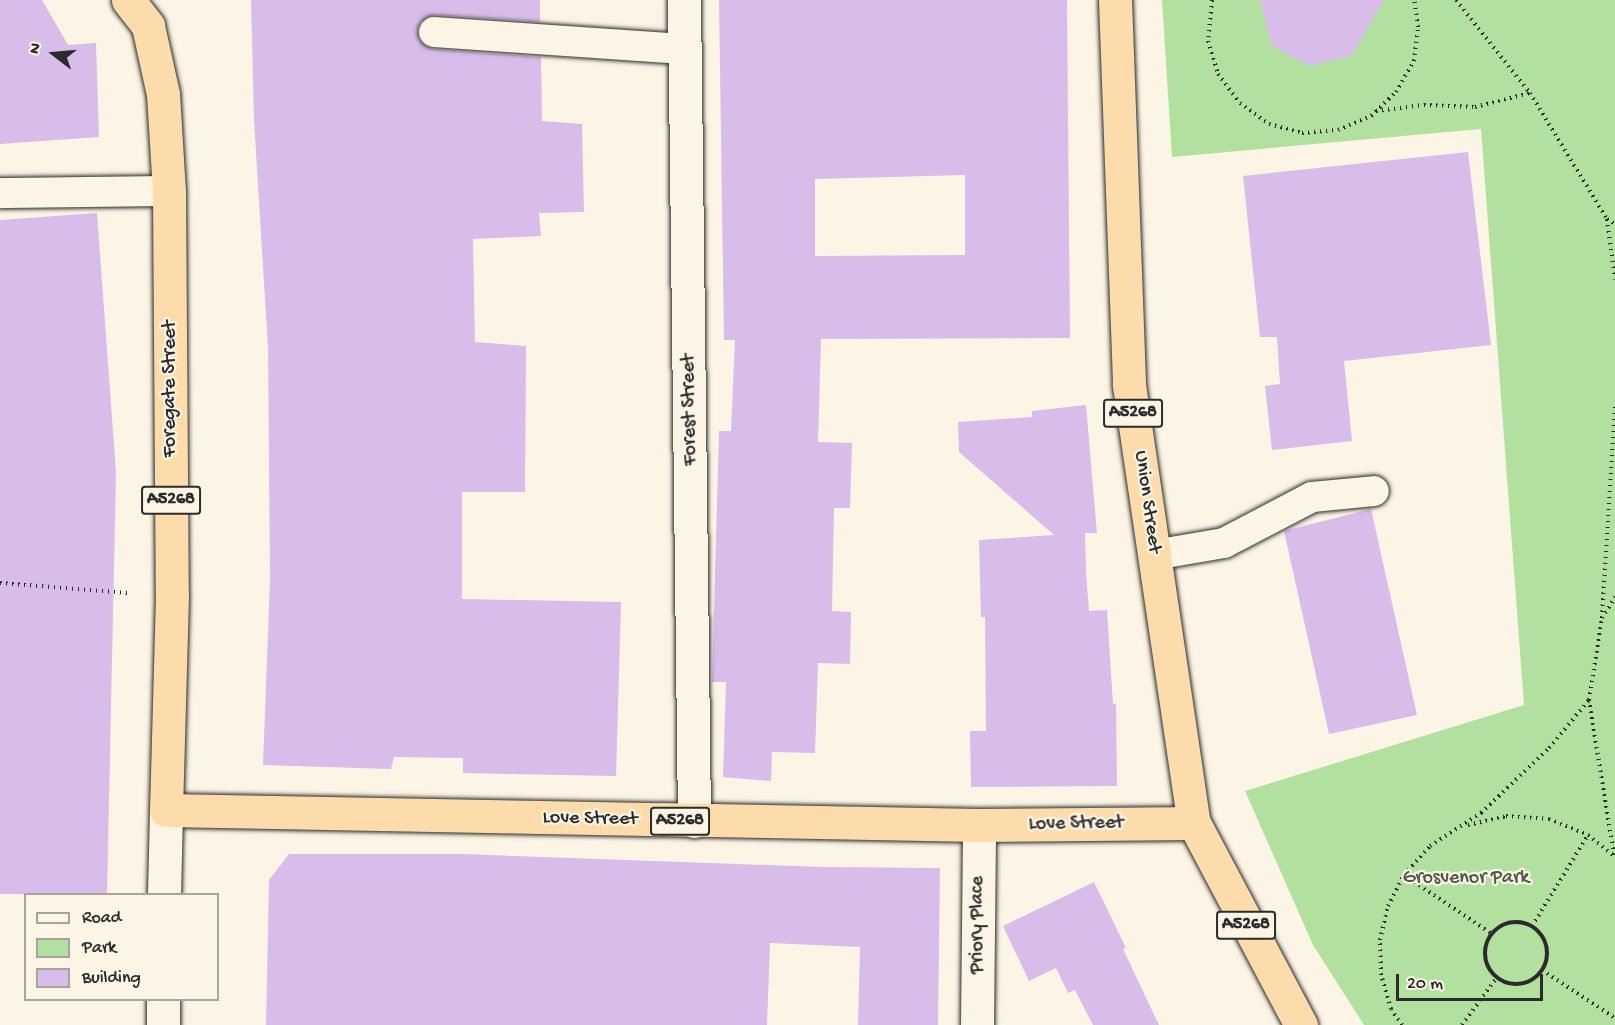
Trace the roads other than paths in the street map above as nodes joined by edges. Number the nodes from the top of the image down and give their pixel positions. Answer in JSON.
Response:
{"nodes":[{"id":1,"x":128,"y":0,"type":"edge"},
{"id":2,"x":684,"y":0,"type":"edge"},
{"id":3,"x":1115,"y":0,"type":"edge"},
{"id":4,"x":434,"y":32,"type":"dead end"},
{"id":5,"x":686,"y":49,"type":"junction"},
{"id":6,"x":169,"y":190,"type":"junction"},
{"id":7,"x":0,"y":193,"type":"edge"},
{"id":8,"x":1374,"y":490,"type":"dead end"},
{"id":9,"x":1154,"y":555,"type":"junction"},
{"id":10,"x":166,"y":810,"type":"junction"},
{"id":11,"x":694,"y":821,"type":"junction"},
{"id":12,"x":1194,"y":823,"type":"junction"},
{"id":13,"x":979,"y":825,"type":"junction"},
{"id":14,"x":164,"y":893,"type":"edge"},
{"id":15,"x":163,"y":1001,"type":"edge"},
{"id":16,"x":163,"y":1025,"type":"edge"},
{"id":17,"x":978,"y":1025,"type":"edge"},
{"id":18,"x":1301,"y":1025,"type":"edge"}],
"edges":[{"from":1,"to":6,"type":"highway","name":"Foregate Street","number":"A5268"},
{"from":2,"to":5,"type":"street","name":"Forest Street"},
{"from":3,"to":9,"type":"highway","name":"Union Street","number":"A5268"},
{"from":4,"to":5,"type":"lane"},
{"from":5,"to":11,"type":"street","name":"Forest Street"},
{"from":6,"to":7,"type":"lane"},
{"from":6,"to":10,"type":"highway","name":"Foregate Street","number":"A5268"},
{"from":8,"to":9,"type":"lane"},
{"from":9,"to":12,"type":"highway","name":"Union Street","number":"A5268"},
{"from":10,"to":11,"type":"highway","name":"Love Street","number":"A5268"},
{"from":10,"to":14,"type":"street","name":"Foregate Street"},
{"from":11,"to":13,"type":"highway","name":"Love Street","number":"A5268"},
{"from":12,"to":13,"type":"highway","name":"Love Street","number":"A5268"},
{"from":12,"to":18,"type":"highway","number":"A5268"},
{"from":13,"to":17,"type":"street","name":"Priory Place"},
{"from":15,"to":16,"type":"street"}]}
